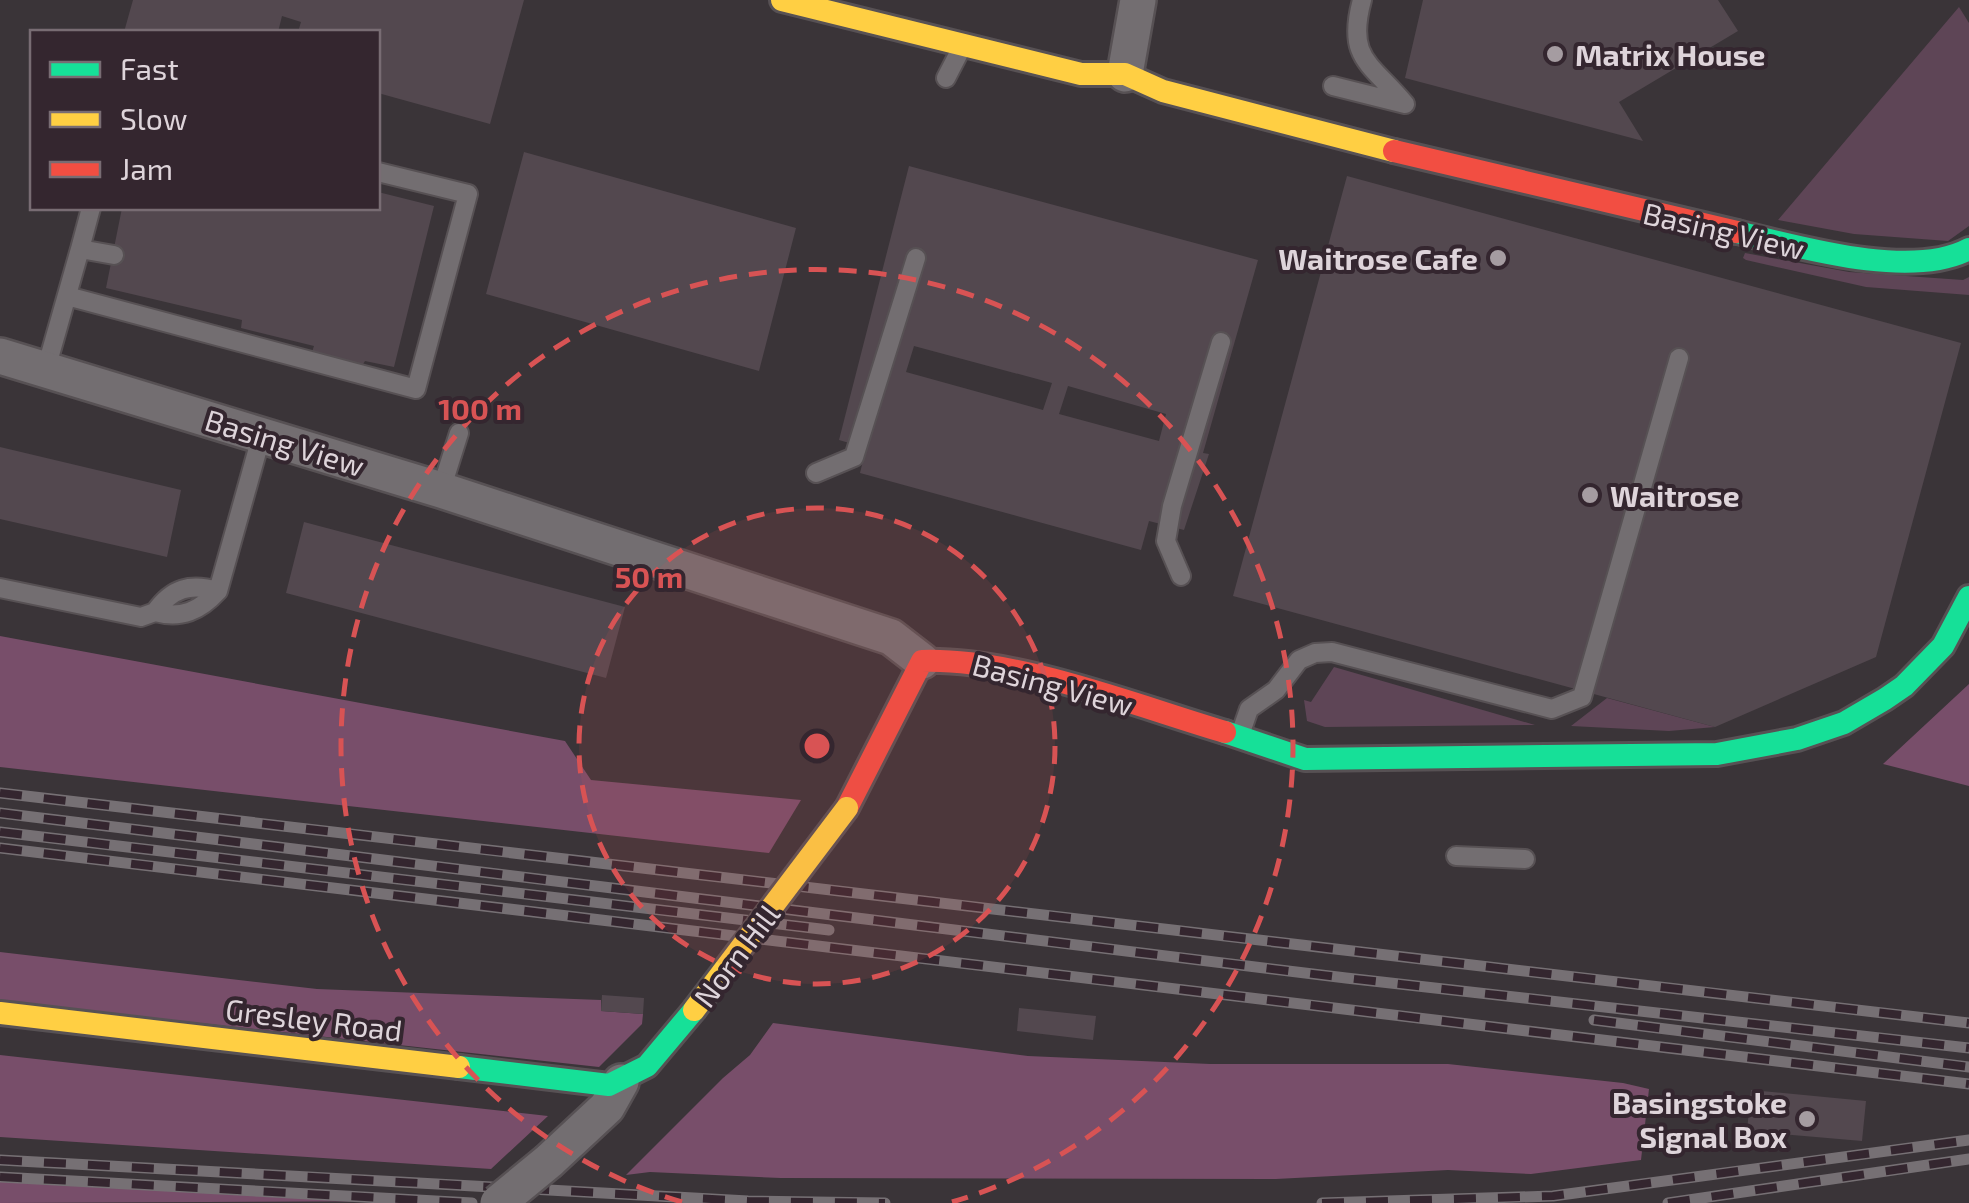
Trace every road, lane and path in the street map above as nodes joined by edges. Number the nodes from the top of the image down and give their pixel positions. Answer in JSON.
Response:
{"nodes":[{"id":1,"x":782,"y":0,"type":"edge"},
{"id":2,"x":1138,"y":0,"type":"edge"},
{"id":3,"x":1362,"y":0,"type":"edge"},
{"id":4,"x":953,"y":36,"type":"junction"},
{"id":5,"x":1125,"y":74,"type":"junction"},
{"id":6,"x":946,"y":78,"type":"dead end"},
{"id":7,"x":1333,"y":86,"type":"dead end"},
{"id":8,"x":1397,"y":136,"type":"junction"},
{"id":9,"x":380,"y":172,"type":"edge"},
{"id":10,"x":90,"y":210,"type":"edge"},
{"id":11,"x":80,"y":249,"type":"junction"},
{"id":12,"x":1969,"y":250,"type":"edge"},
{"id":13,"x":114,"y":256,"type":"dead end"},
{"id":14,"x":916,"y":258,"type":"dead end"},
{"id":15,"x":68,"y":296,"type":"junction"},
{"id":16,"x":1220,"y":342,"type":"dead end"},
{"id":17,"x":0,"y":356,"type":"edge"},
{"id":18,"x":1678,"y":358,"type":"dead end"},
{"id":19,"x":46,"y":369,"type":"junction"},
{"id":20,"x":459,"y":433,"type":"dead end"},
{"id":21,"x":262,"y":434,"type":"junction"},
{"id":22,"x":816,"y":473,"type":"dead end"},
{"id":23,"x":442,"y":490,"type":"junction"},
{"id":24,"x":1181,"y":576,"type":"dead end"},
{"id":25,"x":0,"y":588,"type":"edge"},
{"id":26,"x":1969,"y":596,"type":"edge"},
{"id":27,"x":922,"y":661,"type":"junction"},
{"id":28,"x":1240,"y":736,"type":"junction"},
{"id":29,"x":1456,"y":856,"type":"dead end"},
{"id":30,"x":1525,"y":859,"type":"dead end"},
{"id":31,"x":0,"y":1013,"type":"edge"},
{"id":32,"x":620,"y":1082,"type":"junction"},
{"id":33,"x":498,"y":1203,"type":"edge"}],
"edges":[{"from":1,"to":4,"type":"street","name":"Basing View"},
{"from":2,"to":5,"type":"street"},
{"from":3,"to":8,"type":"lane"},
{"from":4,"to":5,"type":"street","name":"Basing View"},
{"from":4,"to":6,"type":"lane"},
{"from":5,"to":8,"type":"street","name":"Basing View"},
{"from":7,"to":8,"type":"lane"},
{"from":8,"to":12,"type":"street","name":"Basing View"},
{"from":9,"to":15,"type":"lane"},
{"from":10,"to":11,"type":"lane"},
{"from":11,"to":13,"type":"lane"},
{"from":11,"to":15,"type":"lane"},
{"from":14,"to":22,"type":"lane"},
{"from":15,"to":19,"type":"lane"},
{"from":16,"to":24,"type":"lane"},
{"from":17,"to":19,"type":"street","name":"Basing View"},
{"from":18,"to":28,"type":"lane"},
{"from":19,"to":21,"type":"street","name":"Basing View"},
{"from":20,"to":23,"type":"lane"},
{"from":21,"to":23,"type":"street","name":"Basing View"},
{"from":21,"to":25,"type":"lane"},
{"from":23,"to":27,"type":"street","name":"Basing View"},
{"from":26,"to":28,"type":"street","name":"Basing View"},
{"from":27,"to":28,"type":"street","name":"Basing View"},
{"from":27,"to":32,"type":"street","name":"Norn Hill","bridge":true},
{"from":29,"to":30,"type":"lane"},
{"from":31,"to":32,"type":"street","name":"Gresley Road"},
{"from":32,"to":33,"type":"street","name":"Norn Hill","bridge":true}]}
